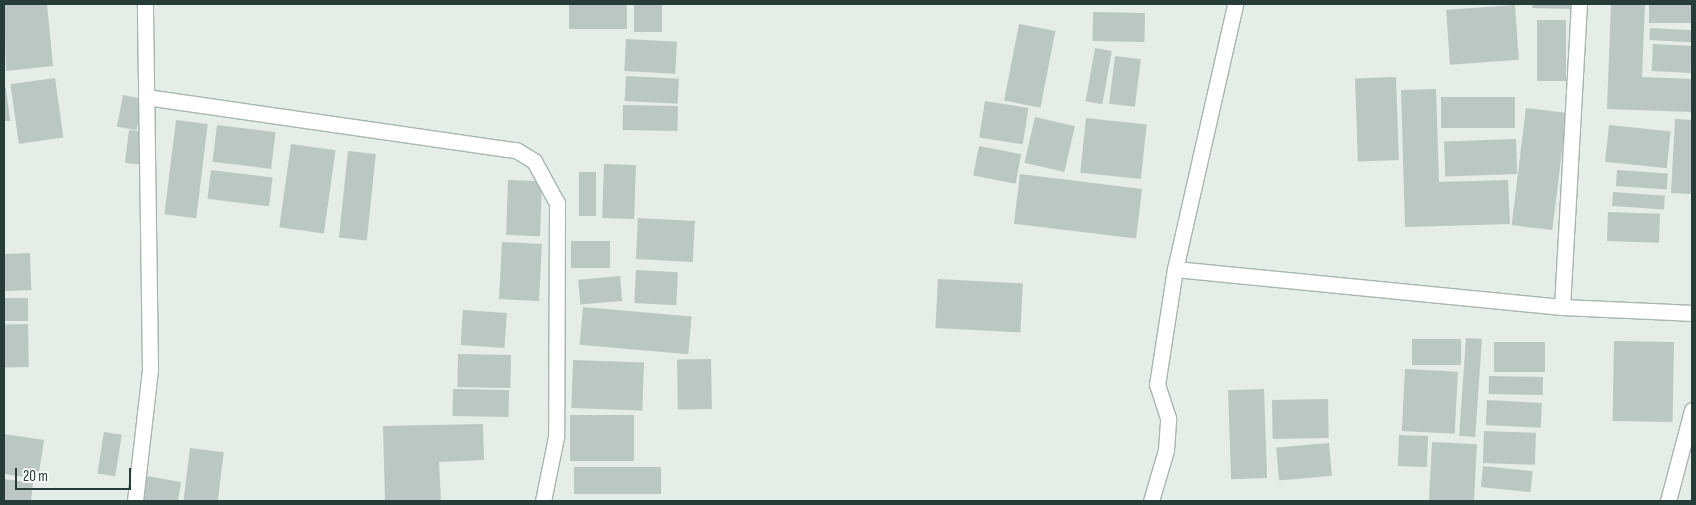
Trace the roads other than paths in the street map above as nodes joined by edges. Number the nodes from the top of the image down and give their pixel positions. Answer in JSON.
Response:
{"nodes":[{"id":1,"x":145,"y":4,"type":"edge"},
{"id":2,"x":1235,"y":4,"type":"edge"},
{"id":3,"x":1579,"y":4,"type":"edge"},
{"id":4,"x":146,"y":97,"type":"junction"},
{"id":5,"x":1175,"y":269,"type":"junction"},
{"id":6,"x":1562,"y":307,"type":"junction"},
{"id":7,"x":1692,"y":313,"type":"edge"},
{"id":8,"x":1692,"y":410,"type":"edge"},
{"id":9,"x":135,"y":501,"type":"edge"},
{"id":10,"x":543,"y":501,"type":"edge"},
{"id":11,"x":1151,"y":501,"type":"edge"},
{"id":12,"x":1668,"y":501,"type":"edge"}],
"edges":[{"from":1,"to":4,"type":"street"},
{"from":2,"to":5,"type":"street"},
{"from":3,"to":6,"type":"street"},
{"from":4,"to":9,"type":"street"},
{"from":4,"to":10,"type":"street"},
{"from":5,"to":6,"type":"street"},
{"from":5,"to":11,"type":"street"},
{"from":6,"to":7,"type":"street"},
{"from":8,"to":12,"type":"street"}]}
